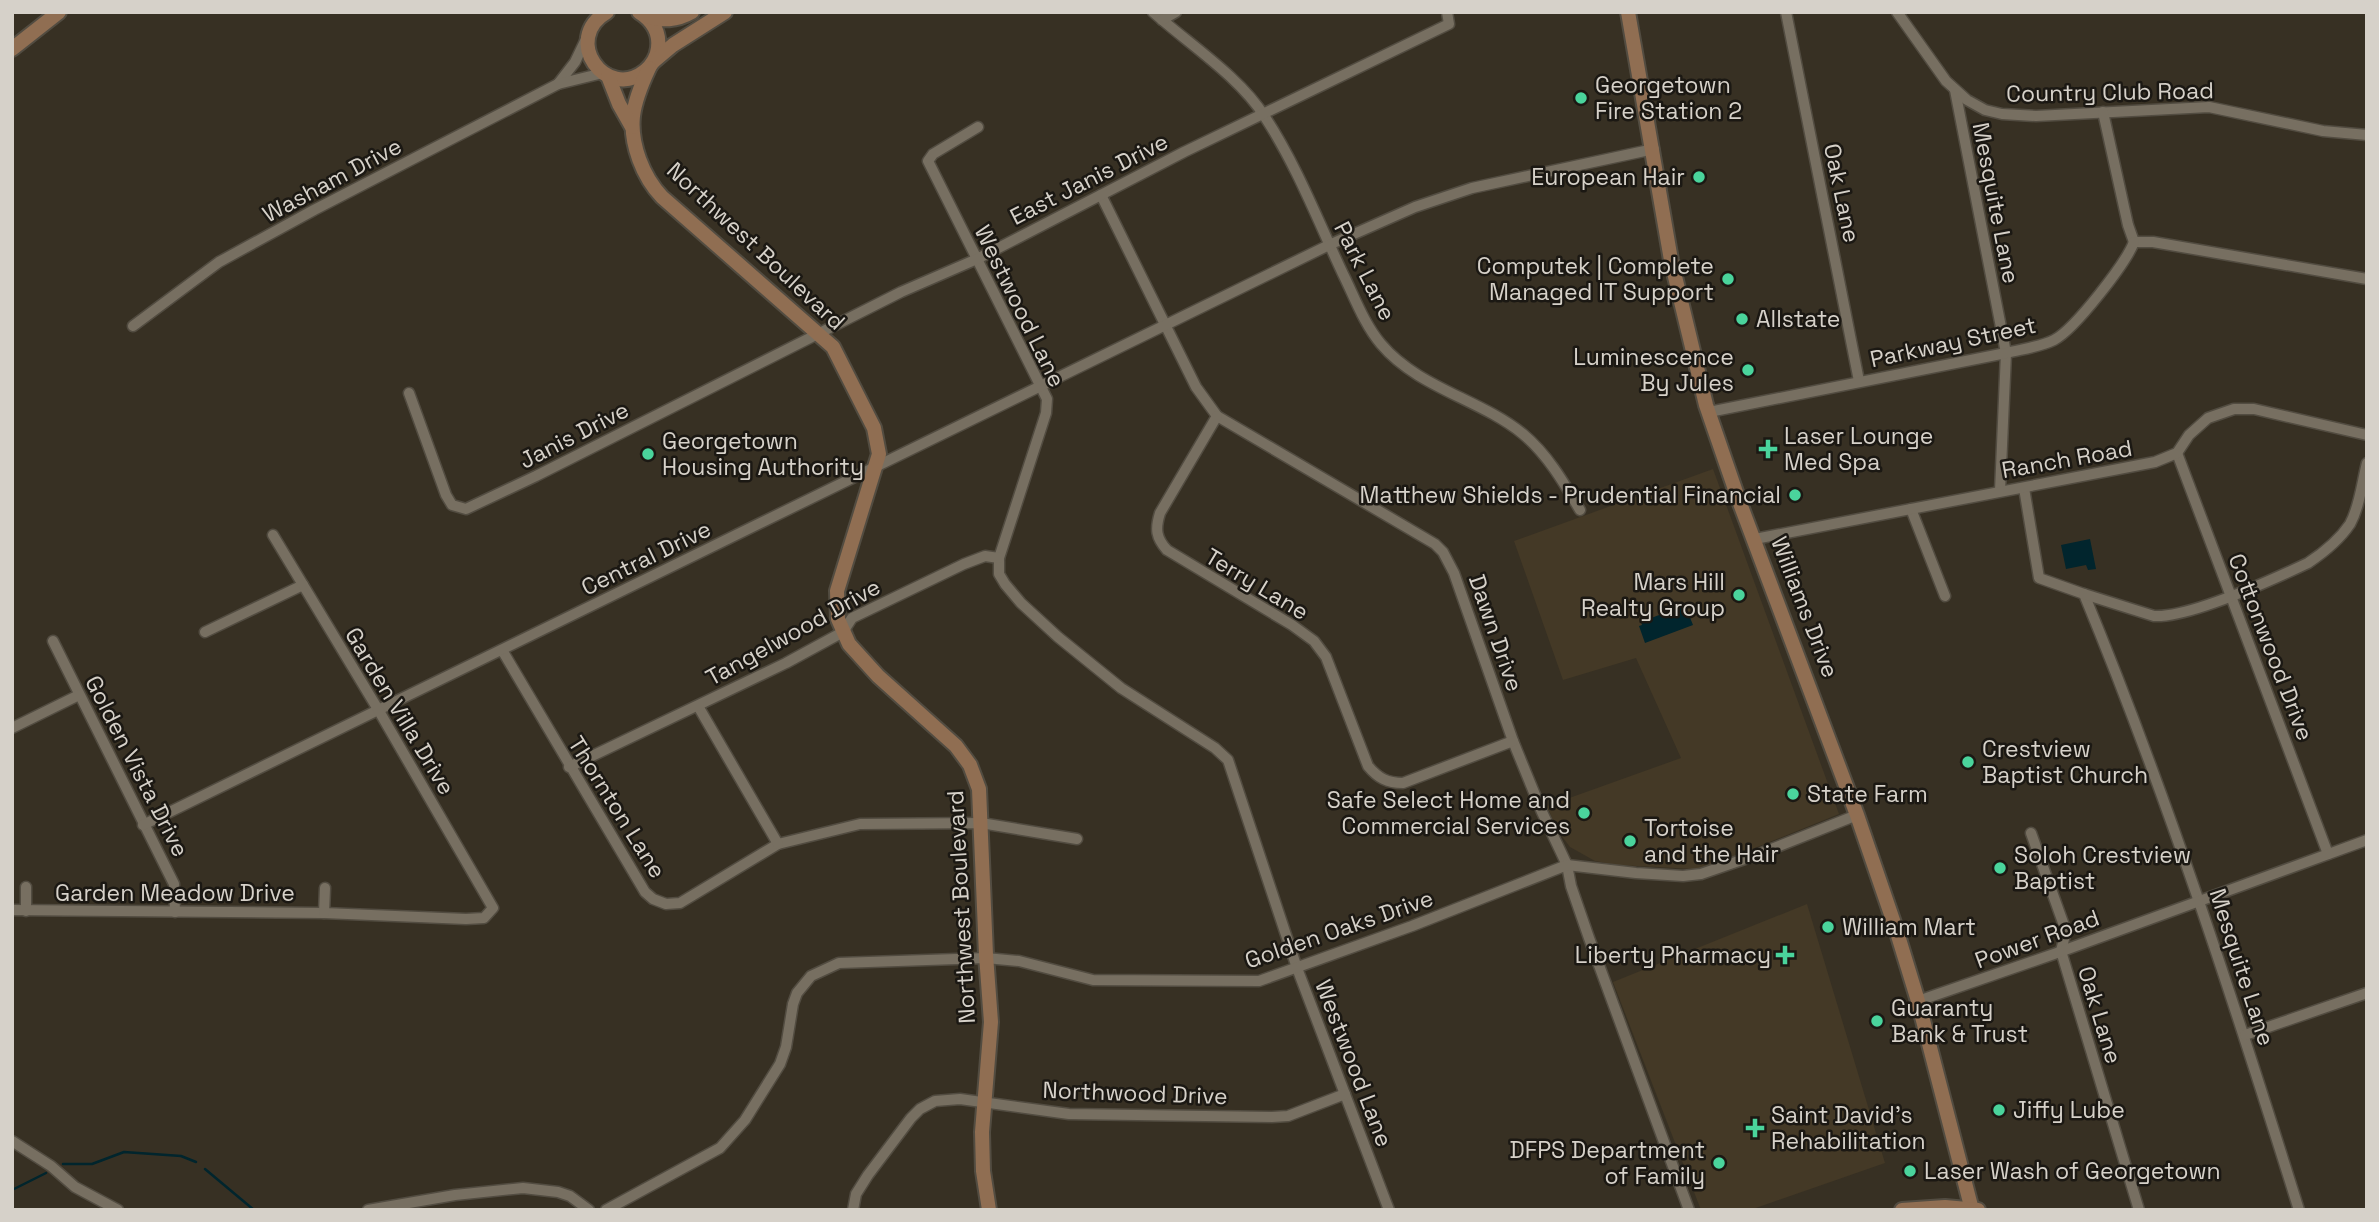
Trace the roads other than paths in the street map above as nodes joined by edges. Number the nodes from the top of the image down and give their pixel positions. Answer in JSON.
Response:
{"nodes":[{"id":1,"x":59,"y":12,"type":"edge"},
{"id":2,"x":595,"y":12,"type":"edge"},
{"id":3,"x":607,"y":12,"type":"edge"},
{"id":4,"x":692,"y":12,"type":"edge"},
{"id":5,"x":724,"y":12,"type":"edge"},
{"id":6,"x":1176,"y":12,"type":"edge"},
{"id":7,"x":1447,"y":12,"type":"edge"},
{"id":8,"x":1628,"y":12,"type":"edge"},
{"id":9,"x":1786,"y":12,"type":"edge"},
{"id":10,"x":1897,"y":12,"type":"edge"},
{"id":11,"x":642,"y":14,"type":"edge"},
{"id":12,"x":1158,"y":16,"type":"edge"},
{"id":13,"x":589,"y":32,"type":"junction"},
{"id":14,"x":12,"y":49,"type":"edge"},
{"id":15,"x":651,"y":65,"type":"junction"},
{"id":16,"x":606,"y":75,"type":"junction"},
{"id":17,"x":558,"y":84,"type":"junction"},
{"id":18,"x":1955,"y":90,"type":"junction"},
{"id":19,"x":2103,"y":112,"type":"junction"},
{"id":20,"x":1264,"y":114,"type":"junction"},
{"id":21,"x":632,"y":127,"type":"junction"},
{"id":22,"x":978,"y":127,"type":"dead end"},
{"id":23,"x":2367,"y":135,"type":"edge"},
{"id":24,"x":1654,"y":149,"type":"junction"},
{"id":25,"x":1101,"y":195,"type":"junction"},
{"id":26,"x":2134,"y":242,"type":"junction"},
{"id":27,"x":1329,"y":244,"type":"junction"},
{"id":28,"x":977,"y":259,"type":"junction"},
{"id":29,"x":2367,"y":279,"type":"edge"},
{"id":30,"x":1166,"y":325,"type":"junction"},
{"id":31,"x":133,"y":326,"type":"dead end"},
{"id":32,"x":819,"y":333,"type":"junction"},
{"id":33,"x":2006,"y":353,"type":"junction"},
{"id":34,"x":1860,"y":381,"type":"junction"},
{"id":35,"x":1041,"y":387,"type":"junction"},
{"id":36,"x":409,"y":393,"type":"dead end"},
{"id":37,"x":1709,"y":412,"type":"junction"},
{"id":38,"x":1217,"y":416,"type":"junction"},
{"id":39,"x":2367,"y":435,"type":"edge"},
{"id":40,"x":2177,"y":453,"type":"junction"},
{"id":41,"x":2367,"y":463,"type":"edge"},
{"id":42,"x":876,"y":468,"type":"junction"},
{"id":43,"x":2024,"y":488,"type":"junction"},
{"id":44,"x":2000,"y":491,"type":"junction"},
{"id":45,"x":1911,"y":509,"type":"junction"},
{"id":46,"x":1580,"y":510,"type":"dead end"},
{"id":47,"x":273,"y":535,"type":"dead end"},
{"id":48,"x":1755,"y":539,"type":"junction"},
{"id":49,"x":999,"y":558,"type":"junction"},
{"id":50,"x":303,"y":585,"type":"junction"},
{"id":51,"x":2084,"y":594,"type":"junction"},
{"id":52,"x":2231,"y":595,"type":"junction"},
{"id":53,"x":1945,"y":596,"type":"dead end"},
{"id":54,"x":205,"y":632,"type":"dead end"},
{"id":55,"x":843,"y":632,"type":"junction"},
{"id":56,"x":53,"y":641,"type":"dead end"},
{"id":57,"x":502,"y":650,"type":"junction"},
{"id":58,"x":79,"y":695,"type":"junction"},
{"id":59,"x":698,"y":706,"type":"junction"},
{"id":60,"x":379,"y":711,"type":"junction"},
{"id":61,"x":12,"y":728,"type":"edge"},
{"id":62,"x":1513,"y":741,"type":"junction"},
{"id":63,"x":569,"y":767,"type":"junction"},
{"id":64,"x":1857,"y":815,"type":"junction"},
{"id":65,"x":981,"y":823,"type":"junction"},
{"id":66,"x":144,"y":825,"type":"junction"},
{"id":67,"x":2031,"y":832,"type":"dead end"},
{"id":68,"x":1077,"y":839,"type":"dead end"},
{"id":69,"x":2367,"y":840,"type":"edge"},
{"id":70,"x":778,"y":844,"type":"junction"},
{"id":71,"x":2328,"y":854,"type":"junction"},
{"id":72,"x":1567,"y":865,"type":"junction"},
{"id":73,"x":26,"y":887,"type":"dead end"},
{"id":74,"x":325,"y":888,"type":"dead end"},
{"id":75,"x":2200,"y":900,"type":"junction"},
{"id":76,"x":493,"y":908,"type":"joint"},
{"id":77,"x":12,"y":911,"type":"edge"},
{"id":78,"x":26,"y":911,"type":"junction"},
{"id":79,"x":176,"y":912,"type":"junction"},
{"id":80,"x":324,"y":913,"type":"junction"},
{"id":81,"x":2061,"y":951,"type":"junction"},
{"id":82,"x":986,"y":958,"type":"junction"},
{"id":83,"x":1297,"y":968,"type":"junction"},
{"id":84,"x":2367,"y":993,"type":"edge"},
{"id":85,"x":1918,"y":1001,"type":"junction"},
{"id":86,"x":2245,"y":1035,"type":"junction"},
{"id":87,"x":1345,"y":1094,"type":"junction"},
{"id":88,"x":983,"y":1102,"type":"junction"},
{"id":89,"x":12,"y":1141,"type":"edge"},
{"id":90,"x":1974,"y":1209,"type":"edge"},
{"id":91,"x":118,"y":1210,"type":"edge"},
{"id":92,"x":368,"y":1210,"type":"edge"},
{"id":93,"x":589,"y":1210,"type":"edge"},
{"id":94,"x":606,"y":1210,"type":"edge"},
{"id":95,"x":853,"y":1210,"type":"edge"},
{"id":96,"x":989,"y":1210,"type":"edge"},
{"id":97,"x":1389,"y":1210,"type":"edge"},
{"id":98,"x":1689,"y":1210,"type":"edge"},
{"id":99,"x":1902,"y":1210,"type":"edge"},
{"id":100,"x":2139,"y":1210,"type":"edge"},
{"id":101,"x":2300,"y":1210,"type":"edge"}],
"edges":[{"from":1,"to":14,"type":"street"},
{"from":2,"to":13,"type":"street"},
{"from":3,"to":13,"type":"street"},
{"from":4,"to":11,"type":"street"},
{"from":5,"to":15,"type":"street"},
{"from":6,"to":12,"type":"street"},
{"from":7,"to":20,"type":"street","name":"East Janis Drive"},
{"from":8,"to":24,"type":"street","name":"Williams Drive"},
{"from":9,"to":34,"type":"street","name":"Oak Lane"},
{"from":10,"to":18,"type":"street","name":"Country Club Road"},
{"from":11,"to":15,"type":"street"},
{"from":12,"to":20,"type":"street","name":"Park Lane"},
{"from":13,"to":16,"type":"street","name":"Northwest Boulevard"},
{"from":13,"to":17,"type":"street","name":"Washam Drive"},
{"from":15,"to":16,"type":"street"},
{"from":15,"to":21,"type":"street","name":"Northwest Boulevard"},
{"from":16,"to":17,"type":"street","name":"Washam Drive"},
{"from":16,"to":21,"type":"street","name":"Northwest Boulevard"},
{"from":17,"to":31,"type":"street","name":"Washam Drive"},
{"from":18,"to":19,"type":"street","name":"Country Club Road"},
{"from":18,"to":33,"type":"street","name":"Mesquite Lane"},
{"from":19,"to":23,"type":"street","name":"Country Club Road"},
{"from":19,"to":26,"type":"street"},
{"from":20,"to":25,"type":"street","name":"East Janis Drive"},
{"from":20,"to":27,"type":"street","name":"Park Lane"},
{"from":21,"to":32,"type":"street","name":"Northwest Boulevard"},
{"from":22,"to":28,"type":"street","name":"Westwood Lane"},
{"from":24,"to":27,"type":"street","name":"Central Drive"},
{"from":24,"to":37,"type":"street","name":"Williams Drive"},
{"from":25,"to":28,"type":"street","name":"East Janis Drive"},
{"from":25,"to":30,"type":"street","name":"Dawn Drive"},
{"from":26,"to":29,"type":"street"},
{"from":26,"to":33,"type":"street","name":"Parkway Street"},
{"from":27,"to":30,"type":"street","name":"Central Drive"},
{"from":27,"to":46,"type":"street","name":"Park Lane"},
{"from":28,"to":32,"type":"street","name":"East Janis Drive"},
{"from":28,"to":35,"type":"street","name":"Westwood Lane"},
{"from":30,"to":35,"type":"street","name":"Central Drive"},
{"from":30,"to":38,"type":"street","name":"Dawn Drive"},
{"from":32,"to":36,"type":"street","name":"Janis Drive"},
{"from":32,"to":42,"type":"street","name":"Northwest Boulevard"},
{"from":33,"to":34,"type":"street","name":"Parkway Street"},
{"from":33,"to":44,"type":"street","name":"Mesquite Lane"},
{"from":34,"to":37,"type":"street","name":"Parkway Street"},
{"from":35,"to":42,"type":"street","name":"Central Drive"},
{"from":35,"to":49,"type":"street","name":"Westwood Lane"},
{"from":37,"to":48,"type":"street","name":"Williams Drive"},
{"from":38,"to":62,"type":"street","name":"Dawn Drive"},
{"from":38,"to":62,"type":"street","name":"Terry Lane"},
{"from":39,"to":40,"type":"street"},
{"from":40,"to":43,"type":"street","name":"Ranch Road"},
{"from":40,"to":52,"type":"street","name":"Cottonwood Drive"},
{"from":41,"to":52,"type":"street"},
{"from":42,"to":55,"type":"street","name":"Northwest Boulevard"},
{"from":42,"to":57,"type":"street","name":"Central Drive"},
{"from":43,"to":44,"type":"street","name":"Ranch Road"},
{"from":43,"to":51,"type":"street"},
{"from":44,"to":45,"type":"street","name":"Ranch Road"},
{"from":45,"to":48,"type":"street","name":"Ranch Road"},
{"from":45,"to":53,"type":"street"},
{"from":47,"to":50,"type":"street","name":"Garden Villa Drive"},
{"from":48,"to":64,"type":"street","name":"Williams Drive"},
{"from":49,"to":55,"type":"street","name":"Tangelwood Drive"},
{"from":49,"to":83,"type":"street","name":"Westwood Lane"},
{"from":50,"to":54,"type":"street"},
{"from":50,"to":60,"type":"street","name":"Garden Villa Drive"},
{"from":51,"to":52,"type":"street"},
{"from":51,"to":75,"type":"street","name":"Mesquite Lane"},
{"from":52,"to":71,"type":"street","name":"Cottonwood Drive"},
{"from":55,"to":59,"type":"street","name":"Tangelwood Drive"},
{"from":55,"to":65,"type":"street","name":"Northwest Boulevard"},
{"from":56,"to":58,"type":"street","name":"Golden Vista Drive"},
{"from":57,"to":60,"type":"street","name":"Central Drive"},
{"from":57,"to":63,"type":"street","name":"Thornton Lane"},
{"from":58,"to":61,"type":"street"},
{"from":58,"to":66,"type":"street","name":"Golden Vista Drive"},
{"from":59,"to":63,"type":"street","name":"Tangelwood Drive"},
{"from":59,"to":70,"type":"street"},
{"from":60,"to":66,"type":"street","name":"Central Drive"},
{"from":60,"to":76,"type":"street","name":"Garden Villa Drive"},
{"from":62,"to":72,"type":"street","name":"Dawn Drive"},
{"from":63,"to":70,"type":"street","name":"Thornton Lane"},
{"from":64,"to":72,"type":"street","name":"Golden Oaks Drive"},
{"from":64,"to":85,"type":"street","name":"Williams Drive"},
{"from":65,"to":68,"type":"street","name":"Thornton Lane"},
{"from":65,"to":70,"type":"street","name":"Thornton Lane"},
{"from":65,"to":82,"type":"street","name":"Northwest Boulevard"},
{"from":66,"to":79,"type":"street","name":"Golden Vista Drive"},
{"from":67,"to":81,"type":"street","name":"Oak Lane"},
{"from":69,"to":71,"type":"street","name":"Power Road"},
{"from":71,"to":75,"type":"street","name":"Power Road"},
{"from":72,"to":83,"type":"street","name":"Golden Oaks Drive"},
{"from":72,"to":98,"type":"street","name":"Dawn Drive"},
{"from":73,"to":78,"type":"street","name":"Garden Meadow Drive"},
{"from":74,"to":80,"type":"street","name":"Garden Meadow Drive"},
{"from":75,"to":81,"type":"street","name":"Power Road"},
{"from":75,"to":86,"type":"street","name":"Mesquite Lane"},
{"from":76,"to":80,"type":"street","name":"Garden Meadow Drive"},
{"from":77,"to":78,"type":"street","name":"Garden Meadow Drive"},
{"from":78,"to":79,"type":"street","name":"Garden Meadow Drive"},
{"from":79,"to":80,"type":"street","name":"Garden Meadow Drive"},
{"from":81,"to":85,"type":"street","name":"Power Road"},
{"from":81,"to":100,"type":"street","name":"Oak Lane"},
{"from":82,"to":83,"type":"street","name":"Golden Oaks Drive"},
{"from":82,"to":88,"type":"street","name":"Northwest Boulevard"},
{"from":82,"to":94,"type":"street","name":"Golden Oaks Drive"},
{"from":83,"to":87,"type":"street","name":"Westwood Lane"},
{"from":84,"to":86,"type":"street"},
{"from":85,"to":90,"type":"street","name":"Williams Drive"},
{"from":86,"to":101,"type":"street","name":"Mesquite Lane"},
{"from":87,"to":88,"type":"street","name":"Northwood Drive"},
{"from":87,"to":97,"type":"street","name":"Westwood Lane"},
{"from":88,"to":95,"type":"street","name":"Northwood Drive"},
{"from":88,"to":96,"type":"street","name":"Northwest Boulevard"},
{"from":89,"to":91,"type":"street"},
{"from":90,"to":99,"type":"street"},
{"from":92,"to":93,"type":"street"}]}
